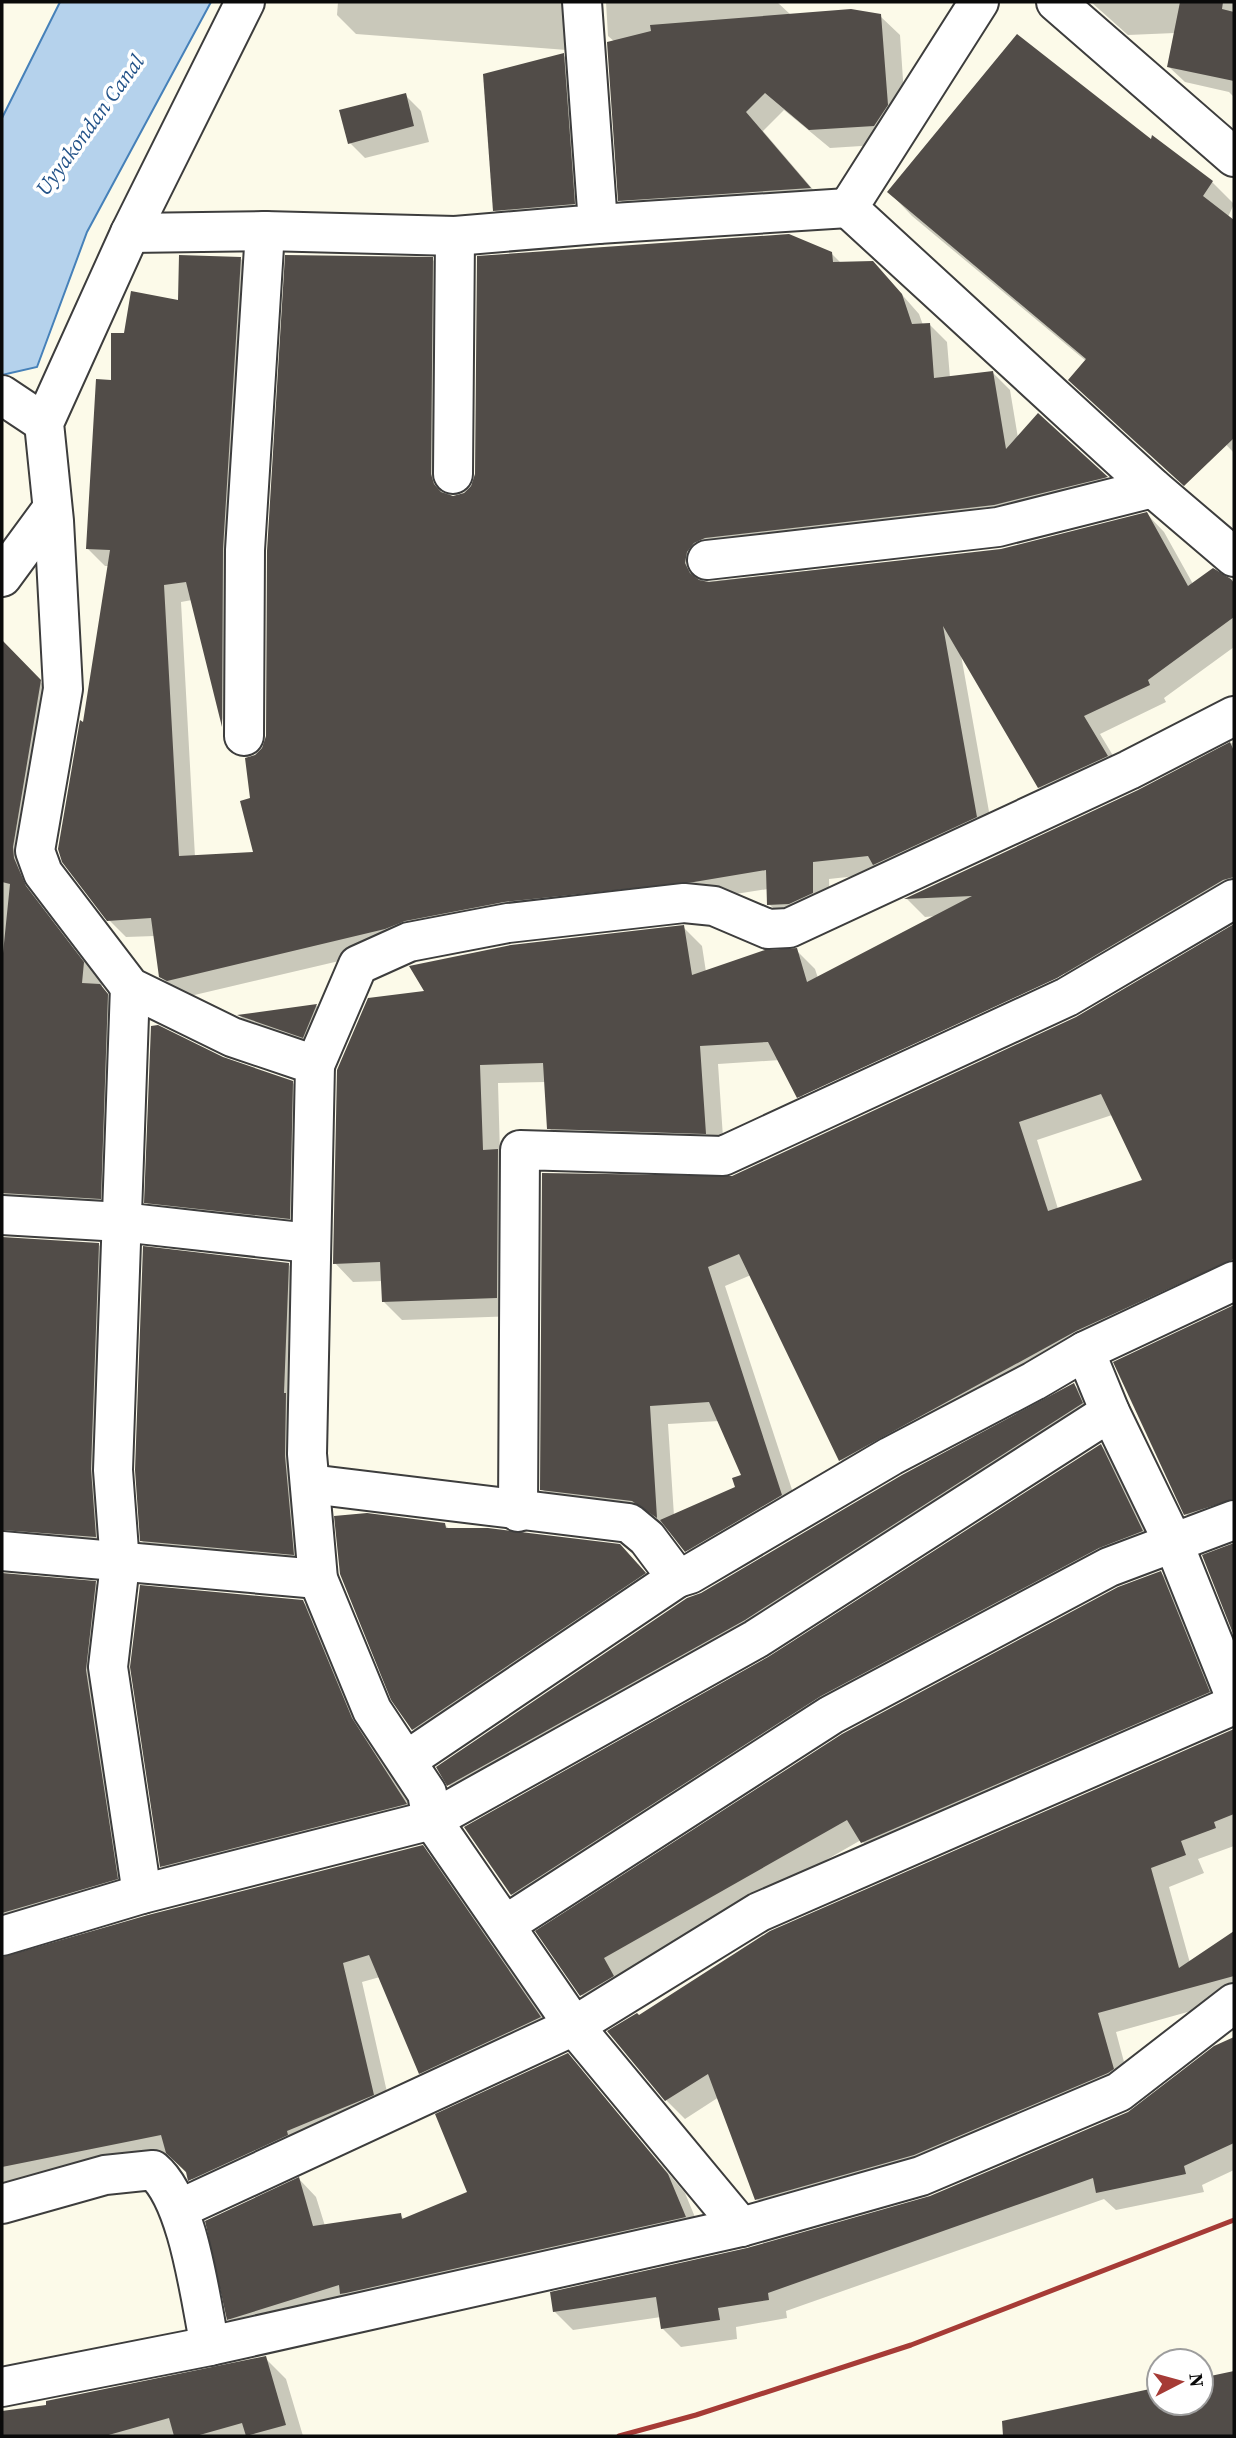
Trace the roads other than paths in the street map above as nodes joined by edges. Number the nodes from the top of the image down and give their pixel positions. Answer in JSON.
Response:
{"nodes":[{"id":1,"x":245,"y":2,"type":"edge"},
{"id":2,"x":582,"y":2,"type":"edge"},
{"id":3,"x":979,"y":2,"type":"edge"},
{"id":4,"x":1056,"y":2,"type":"edge"},
{"id":5,"x":1234,"y":158,"type":"edge"},
{"id":6,"x":848,"y":208,"type":"junction"},
{"id":7,"x":598,"y":224,"type":"junction"},
{"id":8,"x":265,"y":231,"type":"junction"},
{"id":9,"x":130,"y":233,"type":"junction"},
{"id":10,"x":455,"y":236,"type":"junction"},
{"id":11,"x":2,"y":395,"type":"edge"},
{"id":12,"x":44,"y":423,"type":"junction"},
{"id":13,"x":453,"y":474,"type":"dead end"},
{"id":14,"x":1153,"y":488,"type":"junction"},
{"id":15,"x":52,"y":509,"type":"junction"},
{"id":16,"x":1234,"y":557,"type":"edge"},
{"id":17,"x":707,"y":560,"type":"dead end"},
{"id":18,"x":2,"y":578,"type":"edge"},
{"id":19,"x":1234,"y":716,"type":"edge"},
{"id":20,"x":244,"y":736,"type":"dead end"},
{"id":21,"x":1234,"y":899,"type":"edge"},
{"id":22,"x":130,"y":987,"type":"junction"},
{"id":23,"x":315,"y":1065,"type":"junction"},
{"id":24,"x":2,"y":1215,"type":"edge"},
{"id":25,"x":121,"y":1222,"type":"junction"},
{"id":26,"x":310,"y":1243,"type":"junction"},
{"id":27,"x":1234,"y":1281,"type":"edge"},
{"id":28,"x":1085,"y":1351,"type":"junction"},
{"id":29,"x":1110,"y":1412,"type":"junction"},
{"id":30,"x":310,"y":1484,"type":"junction"},
{"id":31,"x":518,"y":1512,"type":"junction"},
{"id":32,"x":1234,"y":1520,"type":"edge"},
{"id":33,"x":1173,"y":1542,"type":"junction"},
{"id":34,"x":2,"y":1551,"type":"edge"},
{"id":35,"x":120,"y":1564,"type":"junction"},
{"id":36,"x":677,"y":1578,"type":"junction"},
{"id":37,"x":318,"y":1579,"type":"junction"},
{"id":38,"x":1234,"y":1694,"type":"edge"},
{"id":39,"x":1234,"y":1705,"type":"edge"},
{"id":40,"x":407,"y":1760,"type":"junction"},
{"id":41,"x":432,"y":1820,"type":"junction"},
{"id":42,"x":142,"y":1894,"type":"junction"},
{"id":43,"x":505,"y":1925,"type":"junction"},
{"id":44,"x":2,"y":1936,"type":"edge"},
{"id":45,"x":1234,"y":2003,"type":"edge"},
{"id":46,"x":574,"y":2026,"type":"junction"},
{"id":47,"x":2,"y":2204,"type":"edge"},
{"id":48,"x":180,"y":2209,"type":"junction"},
{"id":49,"x":741,"y":2227,"type":"junction"},
{"id":50,"x":210,"y":2346,"type":"junction"},
{"id":51,"x":2,"y":2387,"type":"edge"}],
"edges":[{"from":1,"to":9,"type":"street"},
{"from":2,"to":7,"type":"street"},
{"from":3,"to":6,"type":"street"},
{"from":4,"to":5,"type":"street"},
{"from":6,"to":7,"type":"street"},
{"from":6,"to":14,"type":"street"},
{"from":7,"to":10,"type":"street"},
{"from":8,"to":9,"type":"street"},
{"from":8,"to":10,"type":"street"},
{"from":8,"to":20,"type":"street"},
{"from":9,"to":12,"type":"street"},
{"from":10,"to":13,"type":"street"},
{"from":11,"to":12,"type":"street"},
{"from":12,"to":15,"type":"street"},
{"from":14,"to":16,"type":"street"},
{"from":14,"to":17,"type":"street"},
{"from":15,"to":18,"type":"street"},
{"from":15,"to":22,"type":"street"},
{"from":19,"to":23,"type":"street"},
{"from":21,"to":31,"type":"street"},
{"from":22,"to":23,"type":"street"},
{"from":22,"to":25,"type":"street"},
{"from":23,"to":26,"type":"street"},
{"from":24,"to":25,"type":"street"},
{"from":25,"to":26,"type":"street"},
{"from":25,"to":35,"type":"street"},
{"from":26,"to":30,"type":"street"},
{"from":27,"to":28,"type":"street"},
{"from":28,"to":29,"type":"street"},
{"from":28,"to":36,"type":"street"},
{"from":29,"to":33,"type":"street"},
{"from":29,"to":41,"type":"street"},
{"from":30,"to":31,"type":"street"},
{"from":30,"to":37,"type":"street"},
{"from":31,"to":36,"type":"street"},
{"from":32,"to":33,"type":"street"},
{"from":33,"to":38,"type":"street"},
{"from":33,"to":43,"type":"street"},
{"from":34,"to":35,"type":"street"},
{"from":35,"to":37,"type":"street"},
{"from":35,"to":42,"type":"street"},
{"from":36,"to":40,"type":"street"},
{"from":37,"to":40,"type":"street"},
{"from":39,"to":46,"type":"street"},
{"from":40,"to":41,"type":"street"},
{"from":41,"to":42,"type":"street"},
{"from":41,"to":43,"type":"street"},
{"from":42,"to":44,"type":"street"},
{"from":43,"to":46,"type":"street"},
{"from":45,"to":49,"type":"street"},
{"from":46,"to":48,"type":"street"},
{"from":46,"to":49,"type":"street"},
{"from":47,"to":48,"type":"street"},
{"from":48,"to":50,"type":"street"},
{"from":49,"to":50,"type":"street"},
{"from":50,"to":51,"type":"street"}]}
